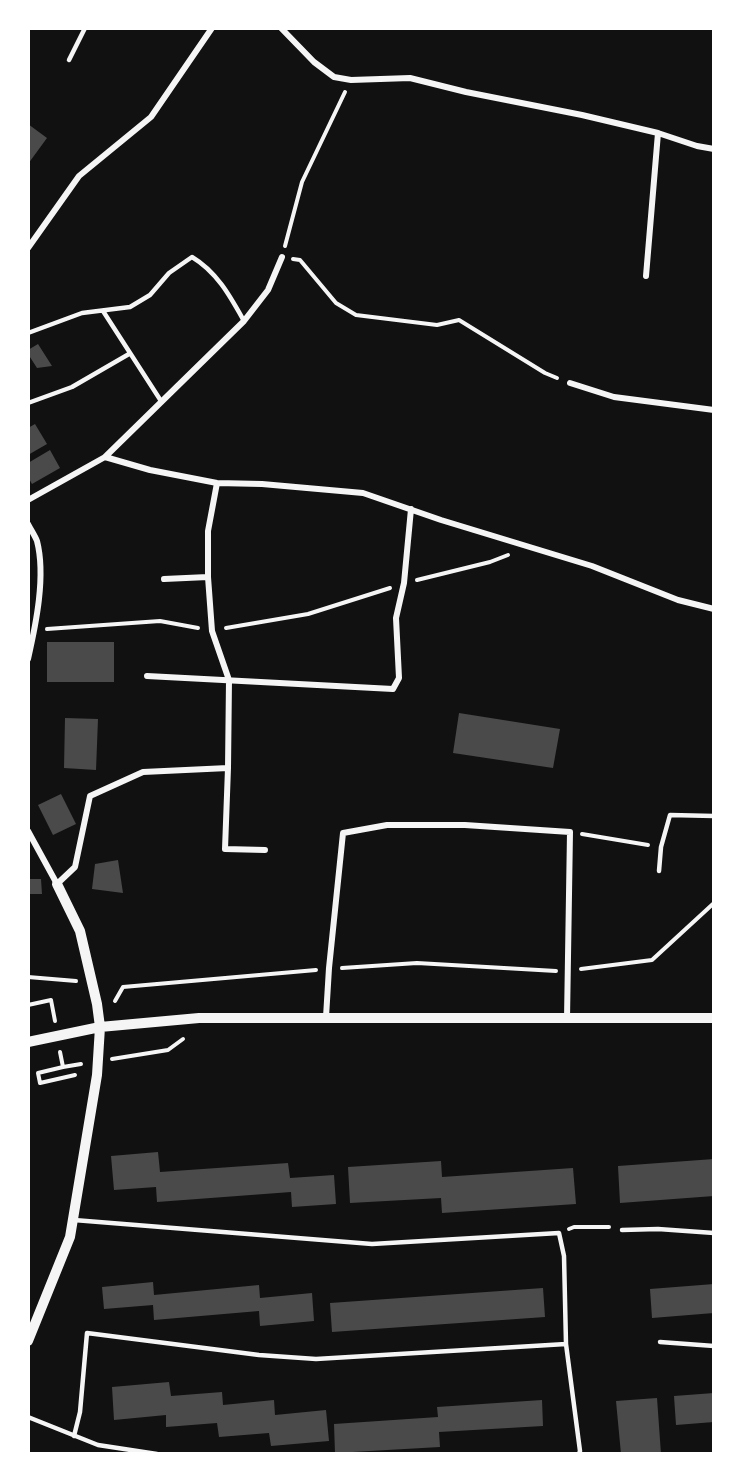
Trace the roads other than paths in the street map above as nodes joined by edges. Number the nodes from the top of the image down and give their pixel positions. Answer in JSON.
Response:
{"nodes":[{"id":1,"x":85,"y":28,"type":"edge"},
{"id":2,"x":212,"y":28,"type":"edge"},
{"id":3,"x":282,"y":28,"type":"edge"},
{"id":4,"x":69,"y":60,"type":"dead end"},
{"id":5,"x":658,"y":133,"type":"junction"},
{"id":6,"x":714,"y":149,"type":"edge"},
{"id":7,"x":28,"y":248,"type":"edge"},
{"id":8,"x":282,"y":257,"type":"road end"},
{"id":9,"x":646,"y":276,"type":"dead end"},
{"id":10,"x":103,"y":311,"type":"junction"},
{"id":11,"x":244,"y":321,"type":"junction"},
{"id":12,"x":28,"y":333,"type":"edge"},
{"id":13,"x":129,"y":354,"type":"junction"},
{"id":14,"x":570,"y":383,"type":"road end"},
{"id":15,"x":161,"y":401,"type":"junction"},
{"id":16,"x":28,"y":403,"type":"edge"},
{"id":17,"x":714,"y":410,"type":"edge"},
{"id":18,"x":105,"y":457,"type":"junction"},
{"id":19,"x":217,"y":483,"type":"junction"},
{"id":20,"x":28,"y":500,"type":"edge"},
{"id":21,"x":411,"y":509,"type":"junction"},
{"id":22,"x":28,"y":524,"type":"edge"},
{"id":23,"x":208,"y":577,"type":"junction"},
{"id":24,"x":164,"y":579,"type":"dead end"},
{"id":25,"x":714,"y":609,"type":"edge"},
{"id":26,"x":28,"y":659,"type":"edge"},
{"id":27,"x":147,"y":676,"type":"dead end"},
{"id":28,"x":229,"y":681,"type":"junction"},
{"id":29,"x":228,"y":768,"type":"junction"},
{"id":30,"x":714,"y":816,"type":"edge"},
{"id":31,"x":28,"y":831,"type":"edge"},
{"id":32,"x":265,"y":850,"type":"dead end"},
{"id":33,"x":659,"y":871,"type":"dead end"},
{"id":34,"x":57,"y":884,"type":"junction"},
{"id":35,"x":326,"y":1017,"type":"junction"},
{"id":36,"x":714,"y":1018,"type":"edge"},
{"id":37,"x":567,"y":1019,"type":"junction"},
{"id":38,"x":100,"y":1027,"type":"junction"},
{"id":39,"x":28,"y":1042,"type":"edge"},
{"id":40,"x":74,"y":1220,"type":"junction"},
{"id":41,"x":621,"y":1230,"type":"road end"},
{"id":42,"x":714,"y":1233,"type":"edge"},
{"id":43,"x":28,"y":1341,"type":"edge"},
{"id":44,"x":660,"y":1342,"type":"dead end"},
{"id":45,"x":566,"y":1344,"type":"junction"},
{"id":46,"x":714,"y":1346,"type":"edge"},
{"id":47,"x":28,"y":1417,"type":"edge"},
{"id":48,"x":74,"y":1436,"type":"junction"},
{"id":49,"x":157,"y":1454,"type":"edge"},
{"id":50,"x":579,"y":1454,"type":"edge"}],
"edges":[{"from":1,"to":4,"type":"lane"},
{"from":2,"to":7,"type":"street"},
{"from":3,"to":5,"type":"street"},
{"from":5,"to":6,"type":"street"},
{"from":5,"to":9,"type":"street"},
{"from":8,"to":11,"type":"street"},
{"from":10,"to":11,"type":"lane"},
{"from":10,"to":12,"type":"lane"},
{"from":10,"to":13,"type":"lane"},
{"from":11,"to":15,"type":"street"},
{"from":13,"to":15,"type":"lane"},
{"from":13,"to":16,"type":"lane"},
{"from":14,"to":17,"type":"street"},
{"from":15,"to":18,"type":"street"},
{"from":18,"to":19,"type":"street"},
{"from":18,"to":20,"type":"street"},
{"from":19,"to":21,"type":"street"},
{"from":19,"to":23,"type":"street"},
{"from":21,"to":25,"type":"street"},
{"from":21,"to":28,"type":"street"},
{"from":22,"to":26,"type":"street"},
{"from":23,"to":24,"type":"street"},
{"from":23,"to":28,"type":"street"},
{"from":27,"to":28,"type":"street"},
{"from":28,"to":29,"type":"street"},
{"from":29,"to":32,"type":"street"},
{"from":29,"to":34,"type":"street"},
{"from":30,"to":33,"type":"lane"},
{"from":31,"to":34,"type":"street"},
{"from":34,"to":38,"type":"street"},
{"from":35,"to":37,"type":"street"},
{"from":35,"to":37,"type":"street"},
{"from":35,"to":38,"type":"street"},
{"from":36,"to":37,"type":"street"},
{"from":38,"to":39,"type":"street"},
{"from":38,"to":40,"type":"street"},
{"from":40,"to":43,"type":"street"},
{"from":40,"to":45,"type":"lane"},
{"from":41,"to":42,"type":"lane"},
{"from":44,"to":46,"type":"lane"},
{"from":45,"to":48,"type":"lane"},
{"from":45,"to":50,"type":"lane"},
{"from":47,"to":48,"type":"lane"},
{"from":48,"to":49,"type":"lane"}]}
